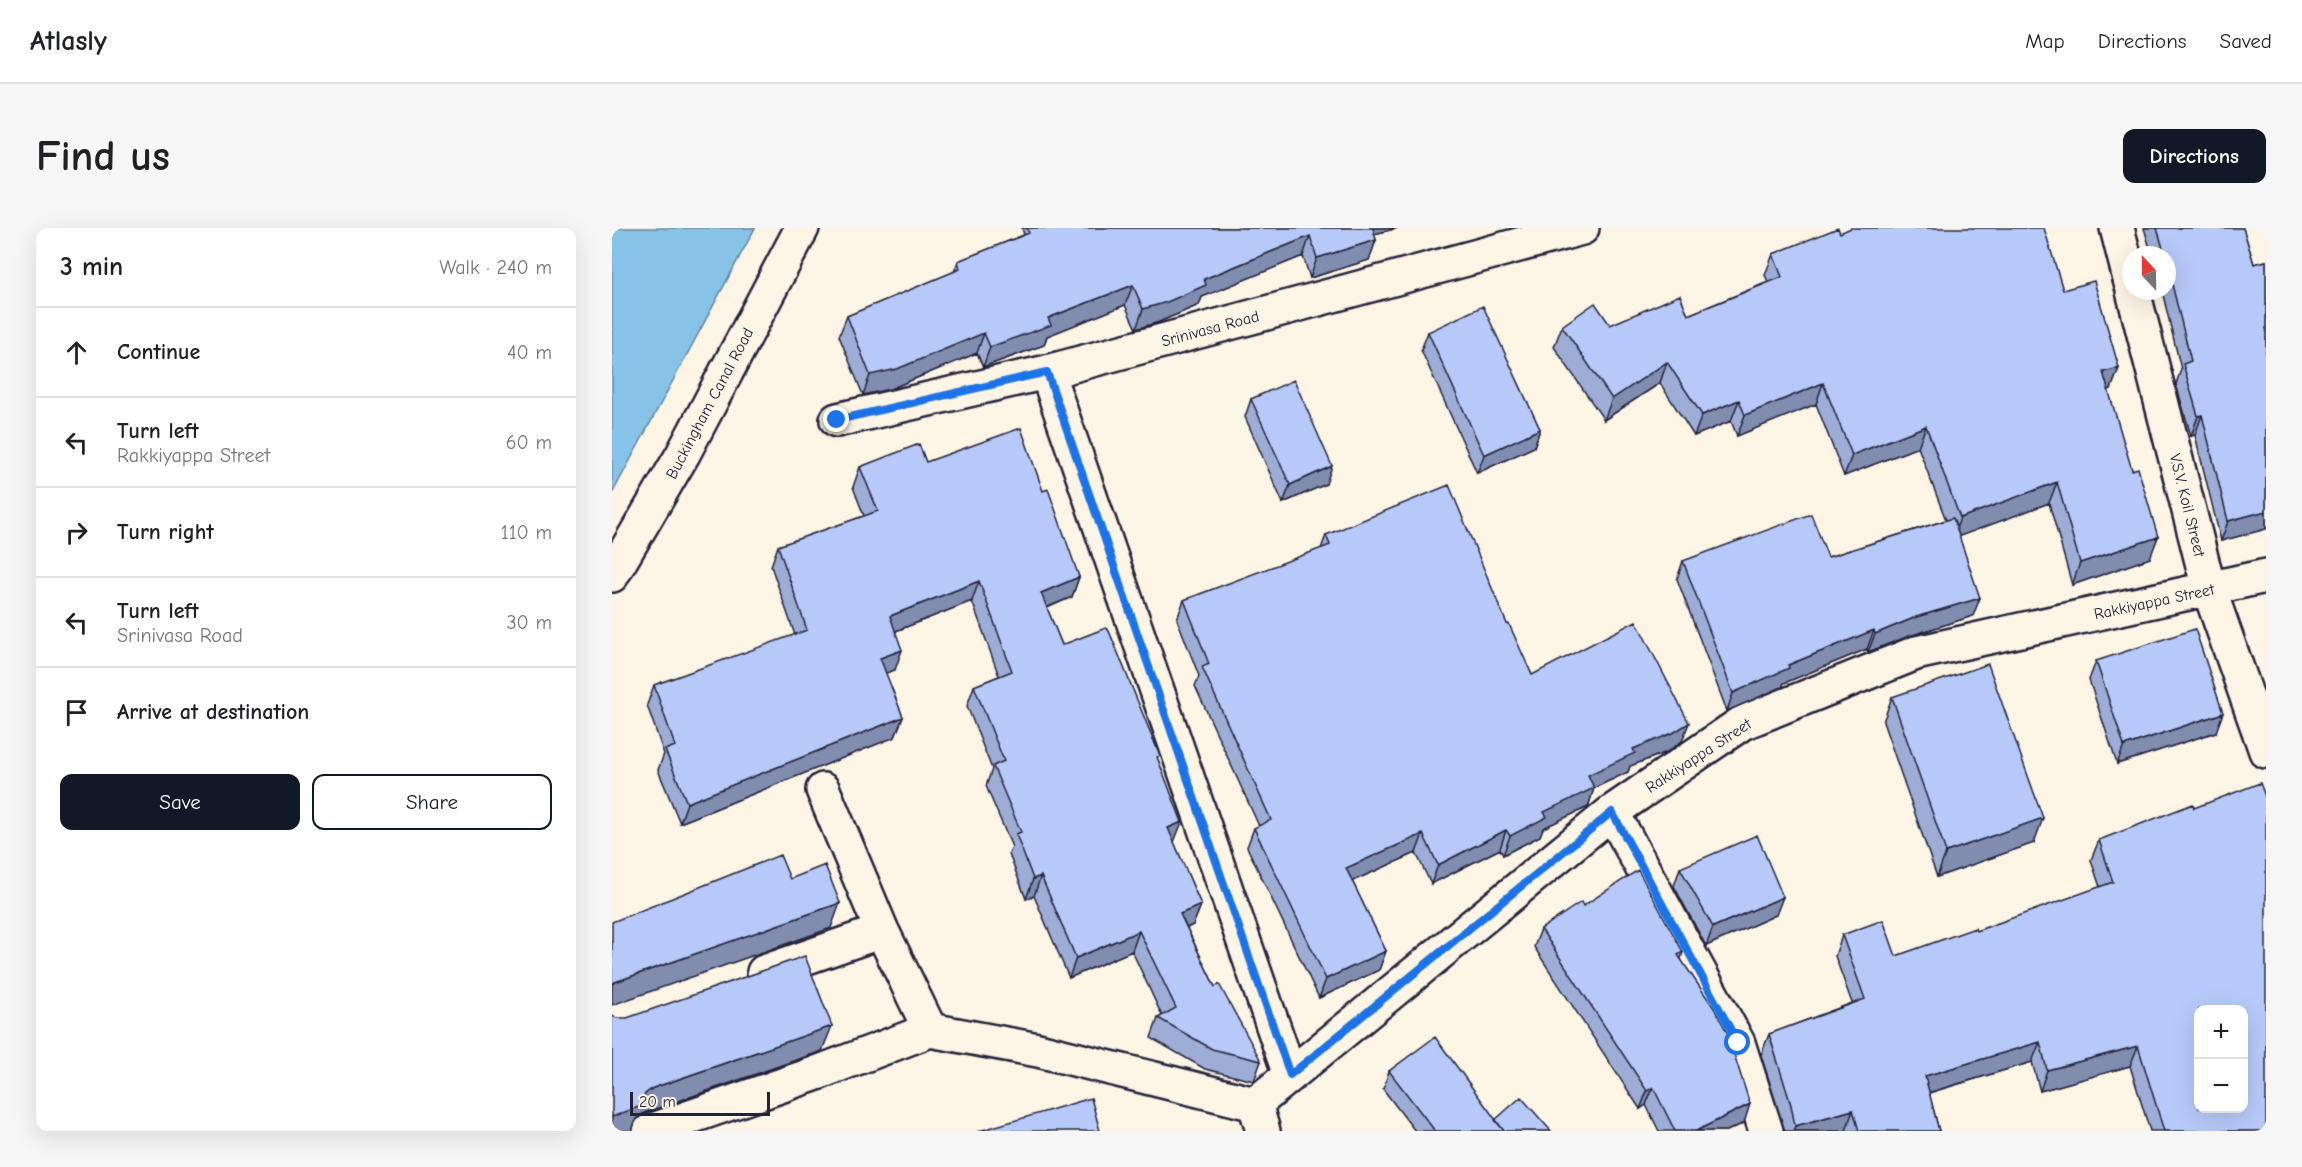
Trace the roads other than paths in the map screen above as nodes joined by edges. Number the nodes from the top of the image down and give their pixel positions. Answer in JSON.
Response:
{"nodes":[{"id":1,"x":802,"y":228,"type":"edge"},
{"id":2,"x":1582,"y":228,"type":"edge"},
{"id":3,"x":2117,"y":228,"type":"edge"},
{"id":4,"x":2122,"y":248,"type":"edge"},
{"id":5,"x":2135,"y":300,"type":"edge"},
{"id":6,"x":1047,"y":372,"type":"junction"},
{"id":7,"x":837,"y":420,"type":"dead end"},
{"id":8,"x":612,"y":575,"type":"edge"},
{"id":9,"x":2266,"y":576,"type":"edge"},
{"id":10,"x":2209,"y":589,"type":"junction"},
{"id":11,"x":2266,"y":750,"type":"edge"},
{"id":12,"x":823,"y":790,"type":"dead end"},
{"id":13,"x":1612,"y":812,"type":"junction"},
{"id":14,"x":882,"y":931,"type":"junction"},
{"id":15,"x":736,"y":982,"type":"edge"},
{"id":16,"x":930,"y":1030,"type":"junction"},
{"id":17,"x":1290,"y":1075,"type":"junction"},
{"id":18,"x":1259,"y":1118,"type":"edge"},
{"id":19,"x":650,"y":1131,"type":"edge"},
{"id":20,"x":1766,"y":1131,"type":"edge"}],
"edges":[{"from":1,"to":8,"type":"street","name":"Buckingham Canal Road"},
{"from":2,"to":6,"type":"street","name":"Srinivasa Road"},
{"from":3,"to":4,"type":"street"},
{"from":5,"to":10,"type":"street","name":"V.S.V. Koil Street"},
{"from":6,"to":7,"type":"street","name":"Srinivasa Road"},
{"from":6,"to":17,"type":"street"},
{"from":9,"to":10,"type":"street","name":"Rakkiyappa Street"},
{"from":10,"to":11,"type":"street","name":"V.S.V. Koil Street"},
{"from":10,"to":13,"type":"street","name":"Rakkiyappa Street"},
{"from":12,"to":14,"type":"street"},
{"from":13,"to":17,"type":"street","name":"Rakkiyappa Street"},
{"from":13,"to":20,"type":"street"},
{"from":14,"to":15,"type":"street"},
{"from":14,"to":16,"type":"street"},
{"from":16,"to":18,"type":"street"},
{"from":16,"to":19,"type":"street"},
{"from":17,"to":18,"type":"street","name":"Rakkiyappa Street"}]}
